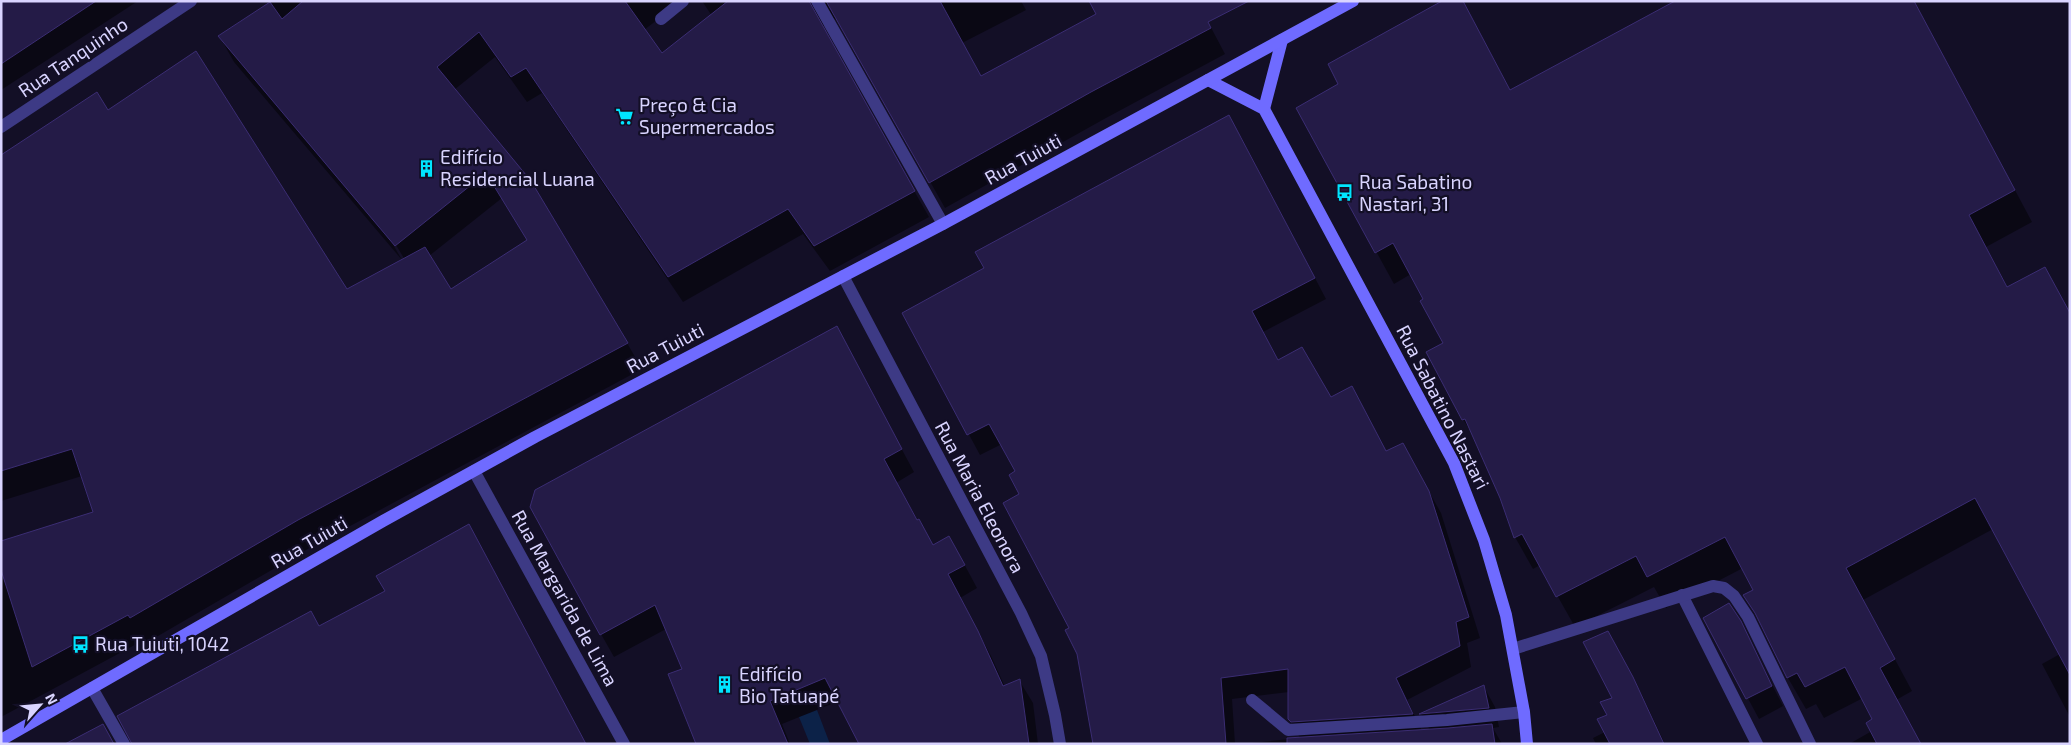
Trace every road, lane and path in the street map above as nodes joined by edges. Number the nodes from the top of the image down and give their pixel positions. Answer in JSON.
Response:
{"nodes":[{"id":1,"x":191,"y":1,"type":"edge"},
{"id":2,"x":683,"y":1,"type":"edge"},
{"id":3,"x":817,"y":1,"type":"edge"},
{"id":4,"x":1353,"y":1,"type":"edge"},
{"id":5,"x":661,"y":19,"type":"dead end"},
{"id":6,"x":1282,"y":40,"type":"junction"},
{"id":7,"x":1208,"y":80,"type":"junction"},
{"id":8,"x":1264,"y":110,"type":"junction"},
{"id":9,"x":1,"y":127,"type":"edge"},
{"id":10,"x":943,"y":224,"type":"junction"},
{"id":11,"x":842,"y":276,"type":"junction"},
{"id":12,"x":474,"y":471,"type":"junction"},
{"id":13,"x":1682,"y":595,"type":"junction"},
{"id":14,"x":1513,"y":649,"type":"junction"},
{"id":15,"x":92,"y":688,"type":"junction"},
{"id":16,"x":1252,"y":700,"type":"dead end"},
{"id":17,"x":1524,"y":712,"type":"junction"},
{"id":18,"x":1,"y":740,"type":"edge"},
{"id":19,"x":124,"y":744,"type":"edge"},
{"id":20,"x":624,"y":744,"type":"edge"},
{"id":21,"x":1060,"y":744,"type":"edge"},
{"id":22,"x":1527,"y":744,"type":"edge"},
{"id":23,"x":1757,"y":744,"type":"edge"},
{"id":24,"x":1810,"y":744,"type":"edge"}],
"edges":[{"from":1,"to":9,"type":"street","name":"Rua Tanquinho"},
{"from":2,"to":5,"type":"street"},
{"from":3,"to":10,"type":"street"},
{"from":4,"to":6,"type":"street","name":"Rua Tuiuti"},
{"from":6,"to":7,"type":"street","name":"Rua Tuiuti"},
{"from":6,"to":8,"type":"street"},
{"from":7,"to":8,"type":"street"},
{"from":7,"to":10,"type":"street","name":"Rua Tuiuti"},
{"from":8,"to":14,"type":"street","name":"Rua Sabatino Nastari"},
{"from":10,"to":11,"type":"street","name":"Rua Tuiuti"},
{"from":11,"to":12,"type":"street","name":"Rua Tuiuti"},
{"from":11,"to":21,"type":"street","name":"Rua Maria Eleonora"},
{"from":12,"to":15,"type":"street","name":"Rua Tuiuti"},
{"from":12,"to":20,"type":"street","name":"Rua Margarida de Lima"},
{"from":13,"to":14,"type":"street"},
{"from":13,"to":23,"type":"street"},
{"from":13,"to":24,"type":"street"},
{"from":14,"to":17,"type":"street","name":"Rua Sabatino Nastari"},
{"from":15,"to":18,"type":"street","name":"Rua Tuiuti"},
{"from":15,"to":19,"type":"street"},
{"from":16,"to":17,"type":"street"},
{"from":17,"to":22,"type":"street","name":"Rua Sabatino Nastari"}]}
